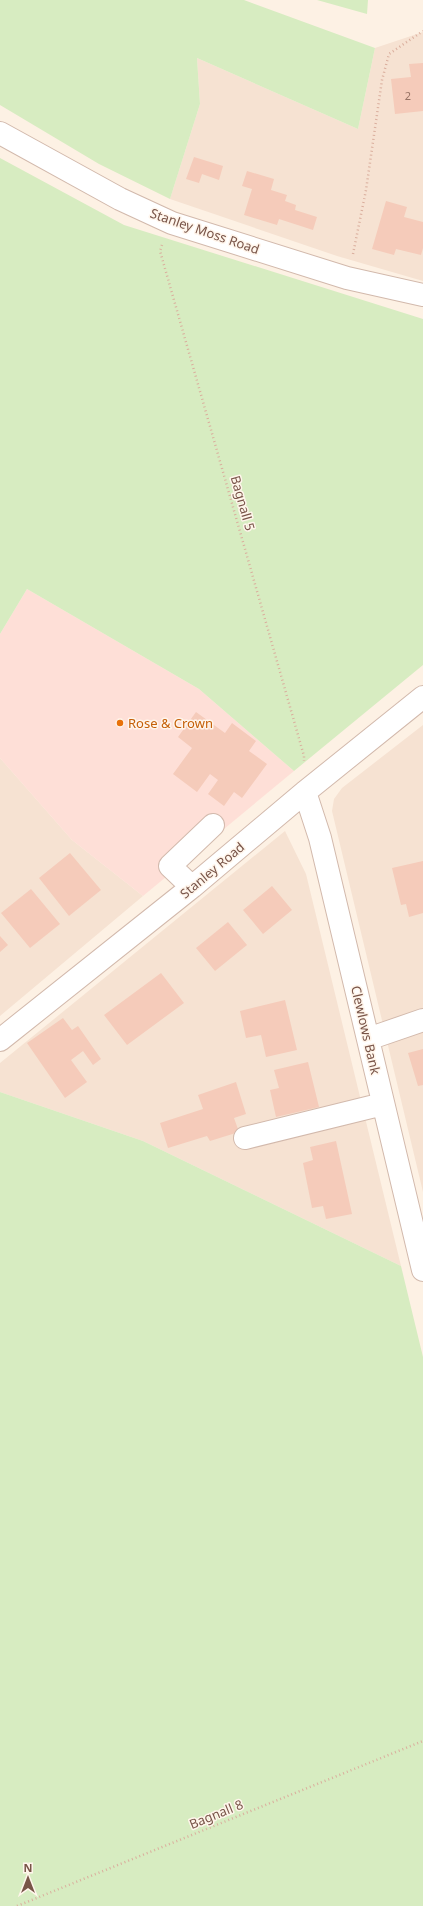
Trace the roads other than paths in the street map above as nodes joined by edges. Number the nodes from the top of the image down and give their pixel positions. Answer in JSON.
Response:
{"nodes":[{"id":1,"x":0,"y":133,"type":"edge"},
{"id":2,"x":423,"y":295,"type":"edge"},
{"id":3,"x":423,"y":697,"type":"edge"},
{"id":4,"x":305,"y":792,"type":"junction"},
{"id":5,"x":213,"y":825,"type":"dead end"},
{"id":6,"x":192,"y":887,"type":"junction"},
{"id":7,"x":423,"y":1020,"type":"edge"},
{"id":8,"x":368,"y":1038,"type":"junction"},
{"id":9,"x":0,"y":1040,"type":"edge"},
{"id":10,"x":384,"y":1104,"type":"junction"},
{"id":11,"x":245,"y":1138,"type":"dead end"},
{"id":12,"x":423,"y":1267,"type":"edge"}],
"edges":[{"from":1,"to":2,"type":"street","name":"Stanley Moss Road"},
{"from":3,"to":4,"type":"street","name":"Stanley Road"},
{"from":4,"to":6,"type":"street","name":"Stanley Road"},
{"from":4,"to":8,"type":"street","name":"Clewlows Bank"},
{"from":5,"to":6,"type":"street"},
{"from":6,"to":9,"type":"street","name":"Stanley Road"},
{"from":7,"to":8,"type":"street"},
{"from":8,"to":10,"type":"street","name":"Clewlows Bank"},
{"from":10,"to":11,"type":"street"},
{"from":10,"to":12,"type":"street","name":"Clewlows Bank"}]}
